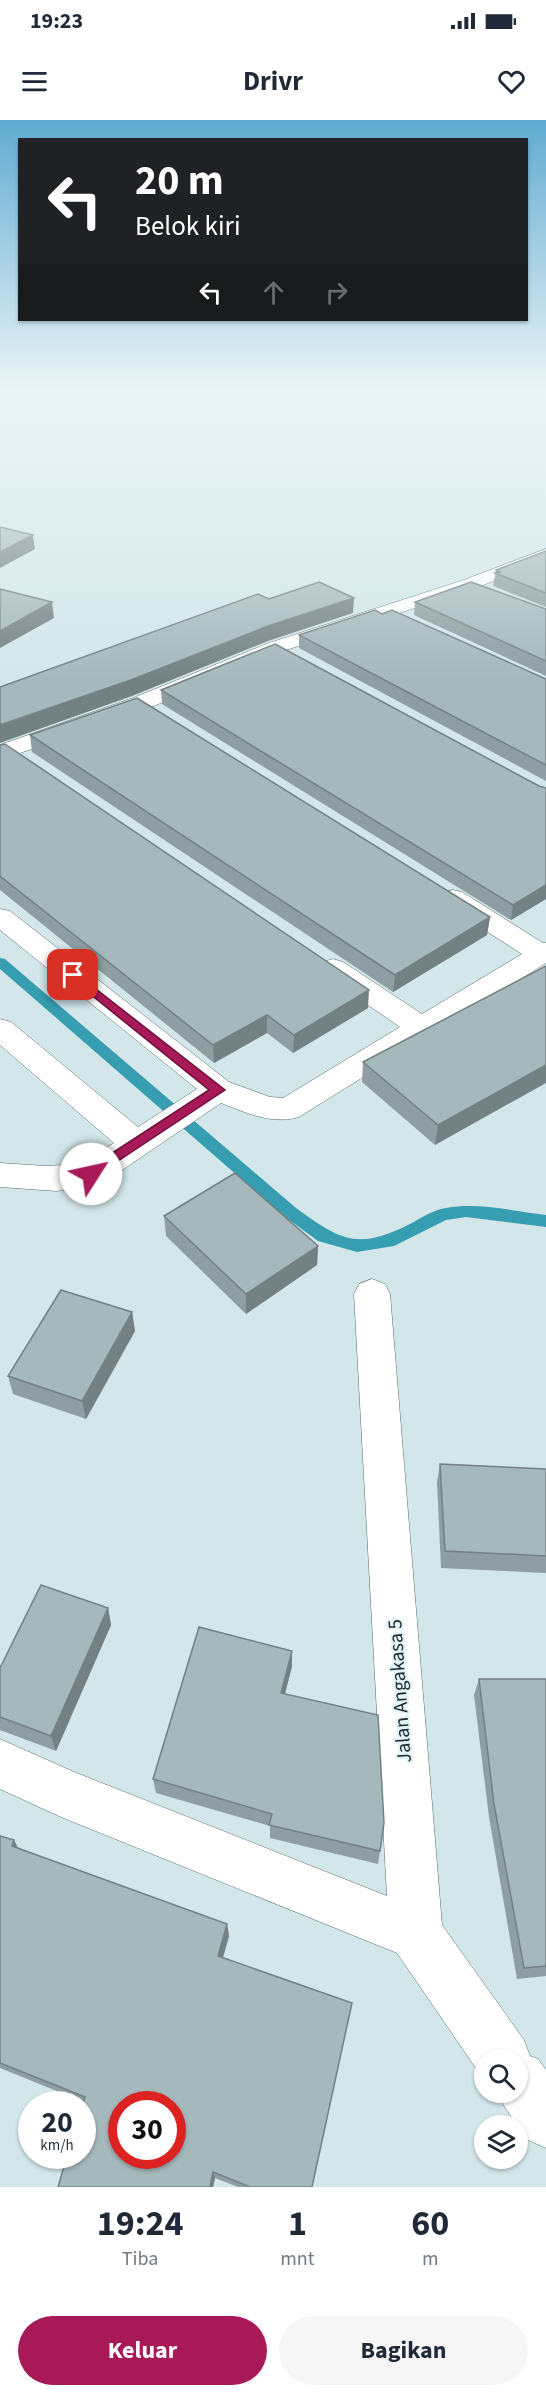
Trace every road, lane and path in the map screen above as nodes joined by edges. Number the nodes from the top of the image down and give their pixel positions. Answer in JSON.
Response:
{"nodes":[{"id":1,"x":546,"y":554,"type":"edge"},
{"id":2,"x":467,"y":585,"type":"junction"},
{"id":3,"x":497,"y":597,"type":"edge"},
{"id":4,"x":384,"y":611,"type":"junction"},
{"id":5,"x":405,"y":621,"type":"edge"},
{"id":6,"x":276,"y":647,"type":"junction"},
{"id":7,"x":297,"y":658,"type":"edge"},
{"id":8,"x":5,"y":751,"type":"edge"},
{"id":9,"x":39,"y":769,"type":"edge"},
{"id":10,"x":431,"y":885,"type":"edge"},
{"id":11,"x":0,"y":917,"type":"edge"},
{"id":12,"x":544,"y":952,"type":"edge"},
{"id":13,"x":312,"y":954,"type":"edge"},
{"id":14,"x":421,"y":1027,"type":"junction"},
{"id":15,"x":0,"y":1029,"type":"edge"},
{"id":16,"x":218,"y":1090,"type":"junction"},
{"id":17,"x":136,"y":1144,"type":"junction"},
{"id":18,"x":0,"y":1175,"type":"edge"},
{"id":19,"x":372,"y":1294,"type":"dead end"},
{"id":20,"x":0,"y":1763,"type":"edge"},
{"id":21,"x":416,"y":1934,"type":"junction"},
{"id":22,"x":496,"y":2049,"type":"edge"},
{"id":23,"x":528,"y":2093,"type":"edge"},
{"id":24,"x":546,"y":2119,"type":"edge"}],
"edges":[{"from":1,"to":2,"type":"street"},
{"from":2,"to":3,"type":"street"},
{"from":2,"to":4,"type":"street"},
{"from":4,"to":5,"type":"street"},
{"from":4,"to":6,"type":"street"},
{"from":6,"to":7,"type":"street"},
{"from":6,"to":8,"type":"street"},
{"from":8,"to":9,"type":"street"},
{"from":10,"to":12,"type":"street"},
{"from":11,"to":16,"type":"street"},
{"from":12,"to":14,"type":"street"},
{"from":13,"to":14,"type":"street"},
{"from":14,"to":16,"type":"street"},
{"from":15,"to":17,"type":"street"},
{"from":16,"to":17,"type":"street"},
{"from":17,"to":18,"type":"street"},
{"from":19,"to":21,"type":"street","name":"Jalan Angakasa 5"},
{"from":20,"to":21,"type":"street"},
{"from":21,"to":22,"type":"street"},
{"from":23,"to":24,"type":"street"}]}
